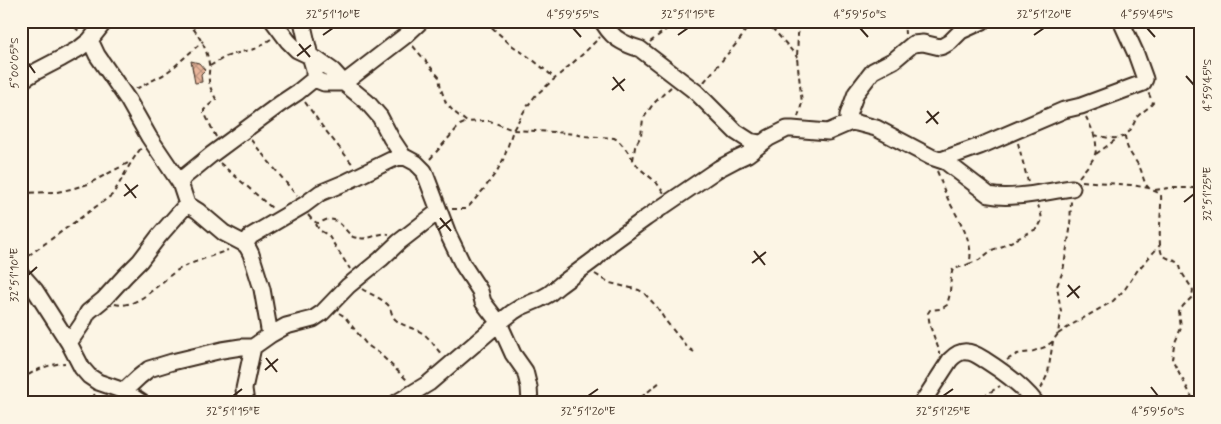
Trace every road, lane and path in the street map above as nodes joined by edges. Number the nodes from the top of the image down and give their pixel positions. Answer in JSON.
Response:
{"nodes":[{"id":1,"x":68,"y":21,"type":"edge"},
{"id":2,"x":105,"y":21,"type":"edge"},
{"id":3,"x":188,"y":21,"type":"edge"},
{"id":4,"x":273,"y":21,"type":"edge"},
{"id":5,"x":302,"y":21,"type":"edge"},
{"id":6,"x":421,"y":21,"type":"edge"},
{"id":7,"x":485,"y":21,"type":"edge"},
{"id":8,"x":677,"y":21,"type":"edge"},
{"id":9,"x":755,"y":21,"type":"edge"},
{"id":10,"x":766,"y":21,"type":"edge"},
{"id":11,"x":800,"y":21,"type":"edge"},
{"id":12,"x":808,"y":21,"type":"edge"},
{"id":13,"x":983,"y":21,"type":"edge"},
{"id":14,"x":1121,"y":21,"type":"edge"},
{"id":15,"x":606,"y":23,"type":"edge"},
{"id":16,"x":803,"y":25,"type":"junction"},
{"id":17,"x":405,"y":36,"type":"junction"},
{"id":18,"x":90,"y":40,"type":"junction"},
{"id":19,"x":202,"y":41,"type":"junction"},
{"id":20,"x":288,"y":41,"type":"junction"},
{"id":21,"x":640,"y":49,"type":"junction"},
{"id":22,"x":310,"y":56,"type":"junction"},
{"id":23,"x":797,"y":58,"type":"junction"},
{"id":24,"x":210,"y":66,"type":"junction"},
{"id":25,"x":314,"y":79,"type":"junction"},
{"id":26,"x":556,"y":79,"type":"junction"},
{"id":27,"x":1145,"y":80,"type":"junction"},
{"id":28,"x":21,"y":81,"type":"edge"},
{"id":29,"x":681,"y":81,"type":"junction"},
{"id":30,"x":344,"y":83,"type":"junction"},
{"id":31,"x":298,"y":92,"type":"junction"},
{"id":32,"x":696,"y":92,"type":"junction"},
{"id":33,"x":125,"y":95,"type":"junction"},
{"id":34,"x":1081,"y":106,"type":"junction"},
{"id":35,"x":467,"y":122,"type":"junction"},
{"id":36,"x":848,"y":123,"type":"junction"},
{"id":37,"x":792,"y":129,"type":"junction"},
{"id":38,"x":244,"y":130,"type":"junction"},
{"id":39,"x":513,"y":130,"type":"junction"},
{"id":40,"x":1015,"y":131,"type":"junction"},
{"id":41,"x":1094,"y":135,"type":"junction"},
{"id":42,"x":1125,"y":136,"type":"junction"},
{"id":43,"x":149,"y":137,"type":"junction"},
{"id":44,"x":1119,"y":137,"type":"junction"},
{"id":45,"x":760,"y":143,"type":"junction"},
{"id":46,"x":215,"y":152,"type":"junction"},
{"id":47,"x":1096,"y":154,"type":"junction"},
{"id":48,"x":403,"y":156,"type":"junction"},
{"id":49,"x":936,"y":158,"type":"junction"},
{"id":50,"x":632,"y":160,"type":"junction"},
{"id":51,"x":131,"y":161,"type":"junction"},
{"id":52,"x":421,"y":166,"type":"junction"},
{"id":53,"x":360,"y":175,"type":"junction"},
{"id":54,"x":180,"y":182,"type":"junction"},
{"id":55,"x":1072,"y":188,"type":"joint"},
{"id":56,"x":1149,"y":188,"type":"junction"},
{"id":57,"x":1200,"y":188,"type":"edge"},
{"id":58,"x":1153,"y":190,"type":"junction"},
{"id":59,"x":21,"y":193,"type":"edge"},
{"id":60,"x":1033,"y":193,"type":"junction"},
{"id":61,"x":670,"y":202,"type":"junction"},
{"id":62,"x":187,"y":204,"type":"junction"},
{"id":63,"x":303,"y":206,"type":"junction"},
{"id":64,"x":439,"y":211,"type":"junction"},
{"id":65,"x":282,"y":218,"type":"junction"},
{"id":66,"x":426,"y":222,"type":"junction"},
{"id":67,"x":315,"y":223,"type":"junction"},
{"id":68,"x":448,"y":234,"type":"junction"},
{"id":69,"x":406,"y":237,"type":"junction"},
{"id":70,"x":243,"y":243,"type":"junction"},
{"id":71,"x":1160,"y":245,"type":"junction"},
{"id":72,"x":21,"y":261,"type":"edge"},
{"id":73,"x":969,"y":264,"type":"junction"},
{"id":74,"x":585,"y":267,"type":"junction"},
{"id":75,"x":21,"y":274,"type":"edge"},
{"id":76,"x":354,"y":281,"type":"junction"},
{"id":77,"x":104,"y":299,"type":"junction"},
{"id":78,"x":324,"y":311,"type":"junction"},
{"id":79,"x":499,"y":323,"type":"junction"},
{"id":80,"x":1058,"y":334,"type":"junction"},
{"id":81,"x":270,"y":335,"type":"junction"},
{"id":82,"x":1054,"y":340,"type":"junction"},
{"id":83,"x":69,"y":343,"type":"junction"},
{"id":84,"x":253,"y":347,"type":"junction"},
{"id":85,"x":694,"y":352,"type":"dead end"},
{"id":86,"x":64,"y":363,"type":"dead end"},
{"id":87,"x":451,"y":364,"type":"junction"},
{"id":88,"x":995,"y":366,"type":"junction"},
{"id":89,"x":944,"y":368,"type":"junction"},
{"id":90,"x":21,"y":380,"type":"edge"},
{"id":91,"x":660,"y":382,"type":"dead end"},
{"id":92,"x":1015,"y":382,"type":"junction"},
{"id":93,"x":124,"y":391,"type":"junction"},
{"id":94,"x":415,"y":391,"type":"junction"},
{"id":95,"x":1033,"y":399,"type":"edge"},
{"id":96,"x":922,"y":402,"type":"edge"},
{"id":97,"x":142,"y":403,"type":"edge"},
{"id":98,"x":246,"y":403,"type":"edge"},
{"id":99,"x":396,"y":403,"type":"edge"},
{"id":100,"x":530,"y":403,"type":"edge"},
{"id":101,"x":634,"y":403,"type":"edge"},
{"id":102,"x":1194,"y":403,"type":"edge"}],
"edges":[{"from":1,"to":18,"type":"path"},
{"from":2,"to":18,"type":"street"},
{"from":3,"to":19,"type":"path"},
{"from":4,"to":20,"type":"street"},
{"from":5,"to":22,"type":"street"},
{"from":6,"to":17,"type":"street"},
{"from":7,"to":26,"type":"path"},
{"from":8,"to":21,"type":"path"},
{"from":9,"to":32,"type":"path"},
{"from":10,"to":23,"type":"path"},
{"from":11,"to":16,"type":"path"},
{"from":12,"to":16,"type":"path"},
{"from":13,"to":36,"type":"street"},
{"from":14,"to":27,"type":"street"},
{"from":15,"to":21,"type":"street"},
{"from":15,"to":26,"type":"path"},
{"from":16,"to":23,"type":"path"},
{"from":17,"to":30,"type":"street"},
{"from":17,"to":35,"type":"path"},
{"from":18,"to":28,"type":"street"},
{"from":18,"to":33,"type":"street"},
{"from":19,"to":24,"type":"path"},
{"from":19,"to":33,"type":"path"},
{"from":20,"to":22,"type":"street"},
{"from":20,"to":24,"type":"path"},
{"from":21,"to":29,"type":"street"},
{"from":22,"to":25,"type":"street"},
{"from":22,"to":30,"type":"street"},
{"from":23,"to":37,"type":"path"},
{"from":24,"to":46,"type":"path"},
{"from":25,"to":30,"type":"street"},
{"from":25,"to":31,"type":"street"},
{"from":26,"to":39,"type":"path"},
{"from":27,"to":34,"type":"street"},
{"from":27,"to":42,"type":"path"},
{"from":29,"to":32,"type":"street"},
{"from":29,"to":50,"type":"path"},
{"from":30,"to":48,"type":"street"},
{"from":31,"to":38,"type":"street"},
{"from":31,"to":53,"type":"path"},
{"from":32,"to":45,"type":"street"},
{"from":33,"to":43,"type":"street"},
{"from":34,"to":40,"type":"street"},
{"from":34,"to":41,"type":"path"},
{"from":35,"to":39,"type":"path"},
{"from":35,"to":52,"type":"path"},
{"from":36,"to":37,"type":"street"},
{"from":36,"to":49,"type":"street"},
{"from":37,"to":45,"type":"street"},
{"from":38,"to":46,"type":"street"},
{"from":38,"to":63,"type":"path"},
{"from":39,"to":50,"type":"path"},
{"from":39,"to":64,"type":"path"},
{"from":40,"to":49,"type":"street"},
{"from":40,"to":60,"type":"path"},
{"from":41,"to":44,"type":"path"},
{"from":41,"to":47,"type":"path"},
{"from":42,"to":44,"type":"path"},
{"from":42,"to":56,"type":"path"},
{"from":43,"to":51,"type":"path"},
{"from":43,"to":54,"type":"street"},
{"from":44,"to":47,"type":"path"},
{"from":45,"to":61,"type":"street"},
{"from":46,"to":54,"type":"street"},
{"from":46,"to":65,"type":"path"},
{"from":47,"to":56,"type":"path"},
{"from":48,"to":52,"type":"street"},
{"from":48,"to":53,"type":"street"},
{"from":49,"to":60,"type":"street"},
{"from":49,"to":73,"type":"path"},
{"from":50,"to":61,"type":"path"},
{"from":51,"to":59,"type":"path"},
{"from":51,"to":72,"type":"path"},
{"from":52,"to":64,"type":"street"},
{"from":53,"to":63,"type":"street"},
{"from":54,"to":62,"type":"street"},
{"from":55,"to":60,"type":"street"},
{"from":55,"to":80,"type":"path"},
{"from":56,"to":58,"type":"path"},
{"from":57,"to":58,"type":"path"},
{"from":58,"to":71,"type":"path"},
{"from":60,"to":73,"type":"path"},
{"from":61,"to":74,"type":"street"},
{"from":62,"to":70,"type":"street"},
{"from":62,"to":77,"type":"street"},
{"from":63,"to":65,"type":"street"},
{"from":63,"to":67,"type":"path"},
{"from":64,"to":66,"type":"street"},
{"from":64,"to":68,"type":"street"},
{"from":65,"to":70,"type":"street"},
{"from":66,"to":68,"type":"street"},
{"from":66,"to":69,"type":"street"},
{"from":67,"to":69,"type":"path"},
{"from":67,"to":76,"type":"path"},
{"from":68,"to":79,"type":"street"},
{"from":69,"to":76,"type":"street"},
{"from":70,"to":77,"type":"path"},
{"from":70,"to":81,"type":"street"},
{"from":71,"to":80,"type":"path"},
{"from":71,"to":102,"type":"path"},
{"from":73,"to":89,"type":"path"},
{"from":74,"to":79,"type":"street"},
{"from":74,"to":85,"type":"path"},
{"from":75,"to":83,"type":"street"},
{"from":76,"to":78,"type":"street"},
{"from":76,"to":87,"type":"path"},
{"from":77,"to":83,"type":"street"},
{"from":78,"to":81,"type":"street"},
{"from":78,"to":94,"type":"path"},
{"from":79,"to":87,"type":"street"},
{"from":79,"to":100,"type":"street"},
{"from":80,"to":82,"type":"path"},
{"from":81,"to":84,"type":"street"},
{"from":82,"to":88,"type":"path"},
{"from":82,"to":95,"type":"path"},
{"from":83,"to":93,"type":"street"},
{"from":84,"to":93,"type":"street"},
{"from":84,"to":98,"type":"street"},
{"from":86,"to":90,"type":"path"},
{"from":87,"to":94,"type":"street"},
{"from":88,"to":89,"type":"street"},
{"from":88,"to":92,"type":"street"},
{"from":89,"to":96,"type":"street"},
{"from":91,"to":101,"type":"path"},
{"from":92,"to":95,"type":"street"},
{"from":92,"to":96,"type":"path"},
{"from":93,"to":97,"type":"street"},
{"from":94,"to":99,"type":"street"}]}
